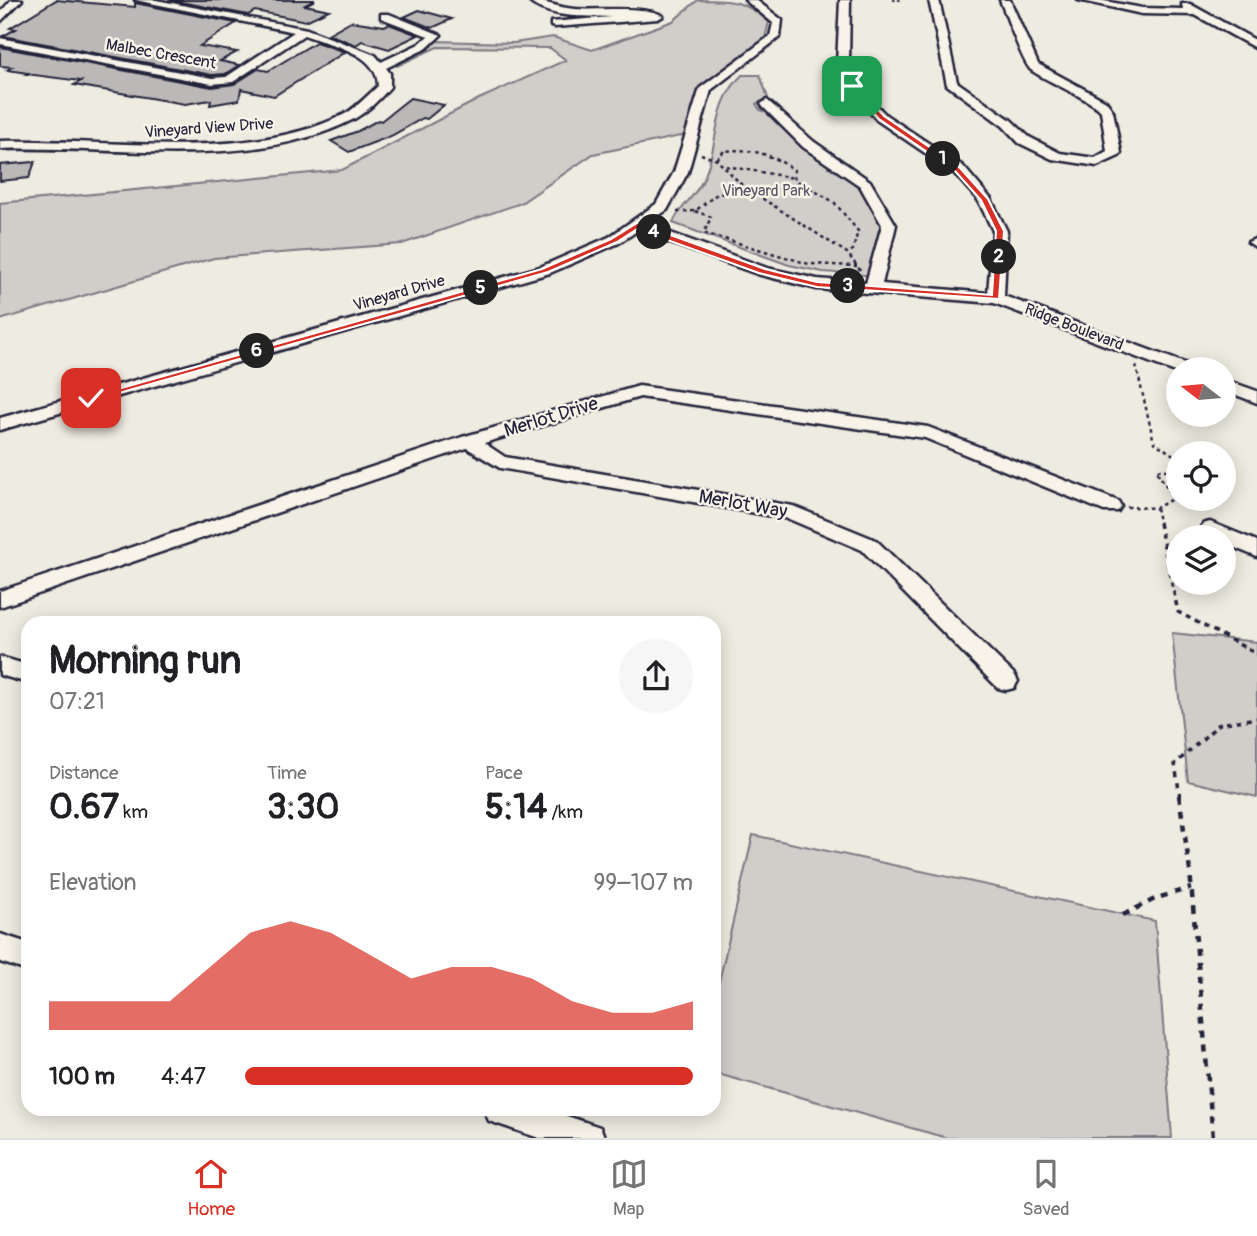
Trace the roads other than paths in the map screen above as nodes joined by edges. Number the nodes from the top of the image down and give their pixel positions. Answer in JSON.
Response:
{"nodes":[{"id":1,"x":17,"y":0,"type":"edge"},
{"id":2,"x":141,"y":0,"type":"edge"},
{"id":3,"x":533,"y":0,"type":"edge"},
{"id":4,"x":750,"y":0,"type":"edge"},
{"id":5,"x":845,"y":0,"type":"edge"},
{"id":6,"x":934,"y":0,"type":"edge"},
{"id":7,"x":1005,"y":0,"type":"edge"},
{"id":8,"x":1175,"y":0,"type":"edge"},
{"id":9,"x":1087,"y":1,"type":"edge"},
{"id":10,"x":1196,"y":12,"type":"junction"},
{"id":11,"x":385,"y":16,"type":"dead end"},
{"id":12,"x":0,"y":19,"type":"edge"},
{"id":13,"x":555,"y":24,"type":"dead end"},
{"id":14,"x":303,"y":31,"type":"junction"},
{"id":15,"x":0,"y":41,"type":"edge"},
{"id":16,"x":1257,"y":46,"type":"edge"},
{"id":17,"x":379,"y":67,"type":"junction"},
{"id":18,"x":767,"y":104,"type":"dead end"},
{"id":19,"x":0,"y":145,"type":"edge"},
{"id":20,"x":637,"y":226,"type":"junction"},
{"id":21,"x":873,"y":288,"type":"junction"},
{"id":22,"x":996,"y":298,"type":"junction"},
{"id":23,"x":1166,"y":362,"type":"edge"},
{"id":24,"x":1236,"y":389,"type":"edge"},
{"id":25,"x":1257,"y":397,"type":"edge"},
{"id":26,"x":0,"y":424,"type":"edge"},
{"id":27,"x":469,"y":441,"type":"junction"},
{"id":28,"x":1111,"y":506,"type":"road end"},
{"id":29,"x":1236,"y":540,"type":"edge"},
{"id":30,"x":1257,"y":549,"type":"edge"},
{"id":31,"x":0,"y":599,"type":"edge"},
{"id":32,"x":0,"y":666,"type":"edge"},
{"id":33,"x":21,"y":672,"type":"edge"},
{"id":34,"x":1006,"y":681,"type":"dead end"},
{"id":35,"x":0,"y":948,"type":"edge"},
{"id":36,"x":21,"y":955,"type":"edge"},
{"id":37,"x":519,"y":1116,"type":"edge"},
{"id":38,"x":589,"y":1138,"type":"edge"}],
"edges":[{"from":1,"to":12,"type":"street"},
{"from":2,"to":14,"type":"street"},
{"from":3,"to":13,"type":"street"},
{"from":4,"to":20,"type":"street","name":"Vineyard Drive"},
{"from":5,"to":22,"type":"street"},
{"from":6,"to":7,"type":"street"},
{"from":8,"to":10,"type":"street"},
{"from":9,"to":10,"type":"street"},
{"from":10,"to":16,"type":"street"},
{"from":11,"to":17,"type":"street"},
{"from":14,"to":15,"type":"street","name":"Malbec Crescent"},
{"from":14,"to":17,"type":"street"},
{"from":17,"to":19,"type":"street","name":"Vineyard View Drive"},
{"from":18,"to":21,"type":"street"},
{"from":20,"to":21,"type":"street","name":"Ridge Boulevard"},
{"from":20,"to":26,"type":"street","name":"Vineyard Drive"},
{"from":21,"to":22,"type":"street","name":"Ridge Boulevard"},
{"from":22,"to":23,"type":"street","name":"Ridge Boulevard"},
{"from":24,"to":25,"type":"street"},
{"from":27,"to":28,"type":"street","name":"Merlot Drive"},
{"from":27,"to":31,"type":"street","name":"Merlot Drive"},
{"from":27,"to":34,"type":"street","name":"Merlot Way"},
{"from":29,"to":30,"type":"street"},
{"from":32,"to":33,"type":"street"},
{"from":35,"to":36,"type":"street"},
{"from":37,"to":38,"type":"street"}]}
